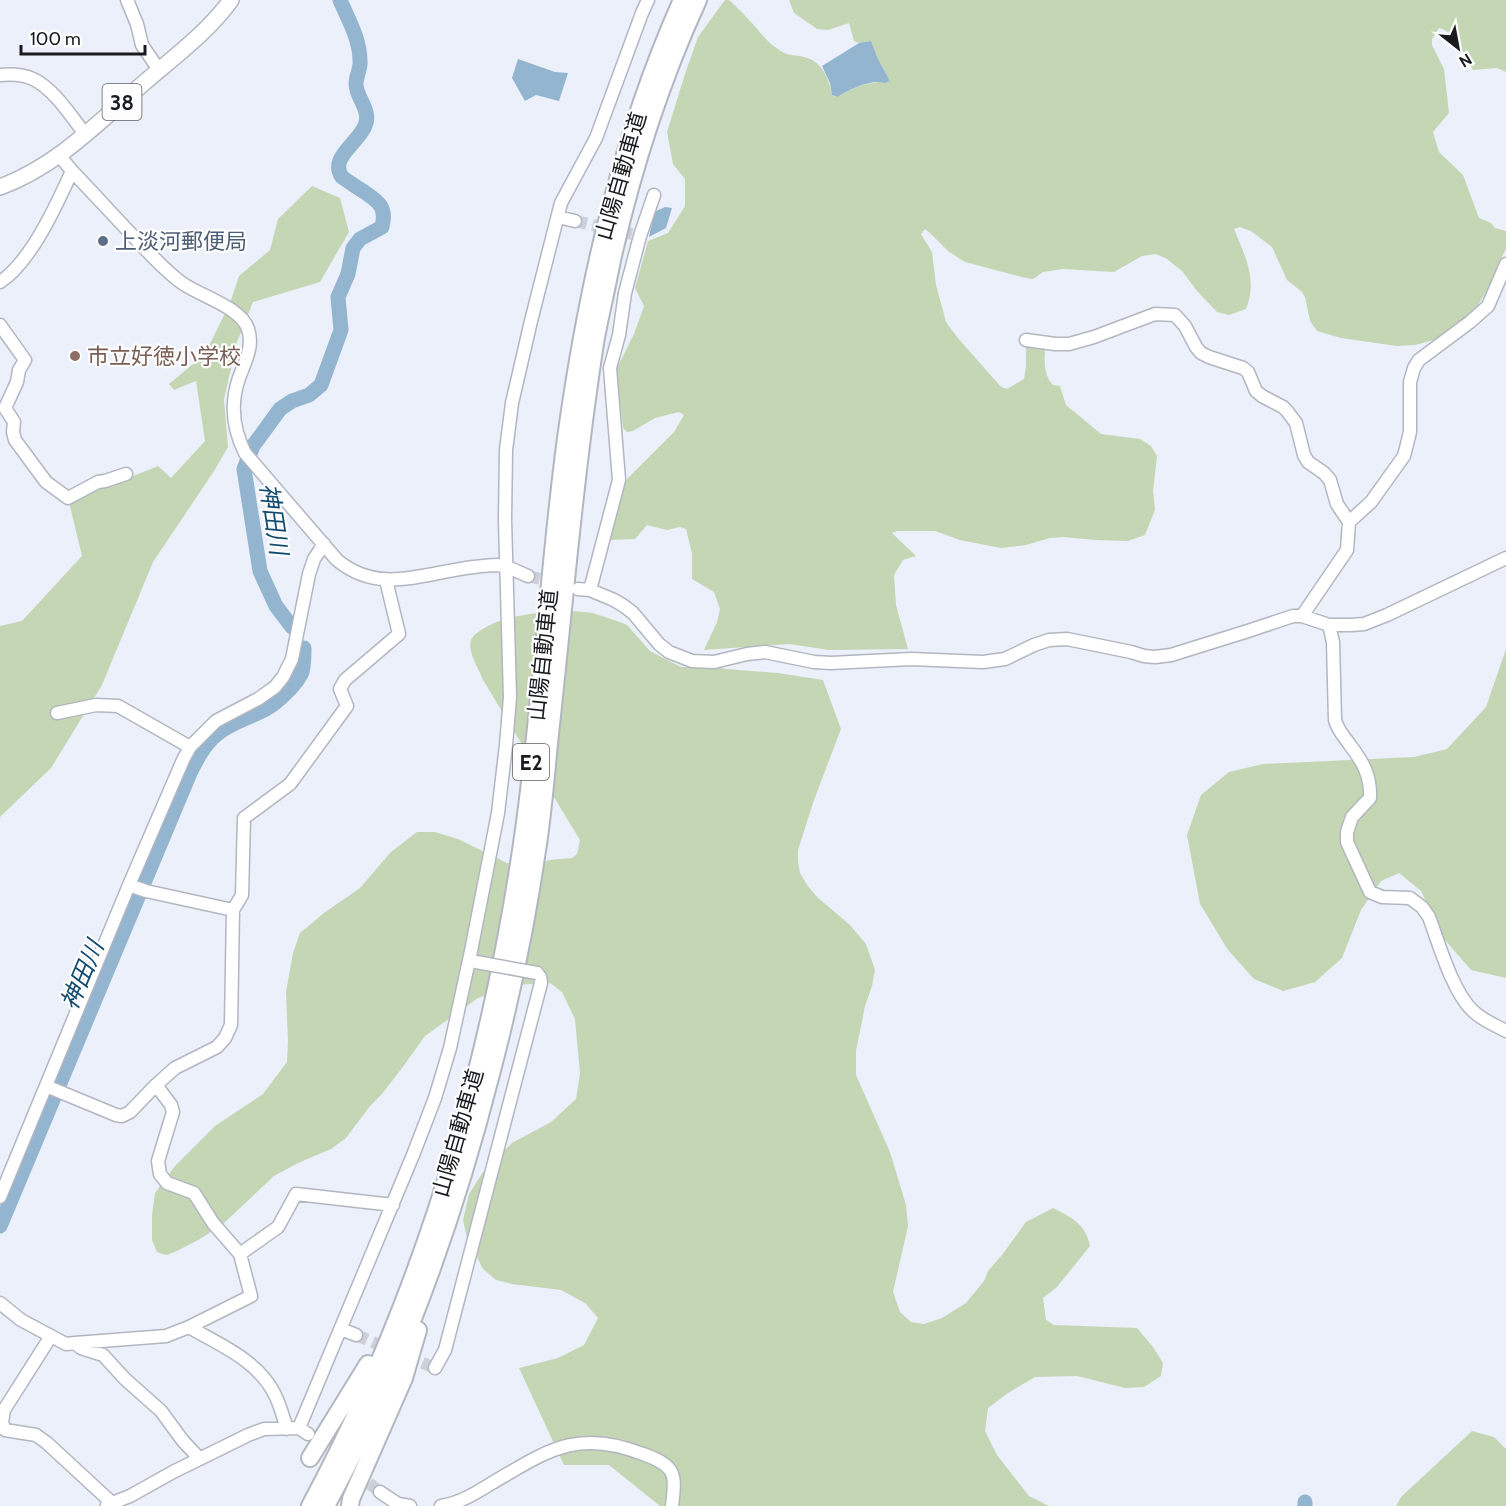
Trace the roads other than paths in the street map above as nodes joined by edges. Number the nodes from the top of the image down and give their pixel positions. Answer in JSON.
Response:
{"nodes":[{"id":1,"x":127,"y":0,"type":"edge"},
{"id":2,"x":231,"y":0,"type":"edge"},
{"id":3,"x":648,"y":0,"type":"edge"},
{"id":4,"x":682,"y":0,"type":"edge"},
{"id":5,"x":698,"y":0,"type":"edge"},
{"id":6,"x":159,"y":70,"type":"junction"},
{"id":7,"x":0,"y":75,"type":"edge"},
{"id":8,"x":84,"y":134,"type":"junction"},
{"id":9,"x":59,"y":155,"type":"junction"},
{"id":10,"x":72,"y":171,"type":"junction"},
{"id":11,"x":0,"y":187,"type":"edge"},
{"id":12,"x":654,"y":195,"type":"dead end"},
{"id":13,"x":558,"y":217,"type":"junction"},
{"id":14,"x":575,"y":221,"type":"tunnel mouth"},
{"id":15,"x":1506,"y":264,"type":"edge"},
{"id":16,"x":0,"y":282,"type":"edge"},
{"id":17,"x":0,"y":325,"type":"edge"},
{"id":18,"x":1026,"y":340,"type":"dead end"},
{"id":19,"x":126,"y":474,"type":"dead end"},
{"id":20,"x":1349,"y":522,"type":"junction"},
{"id":21,"x":324,"y":544,"type":"junction"},
{"id":22,"x":1506,"y":558,"type":"edge"},
{"id":23,"x":507,"y":567,"type":"junction"},
{"id":24,"x":528,"y":576,"type":"tunnel mouth"},
{"id":25,"x":386,"y":580,"type":"junction"},
{"id":26,"x":1302,"y":616,"type":"junction"},
{"id":27,"x":1329,"y":625,"type":"junction"},
{"id":28,"x":57,"y":713,"type":"dead end"},
{"id":29,"x":190,"y":747,"type":"junction"},
{"id":30,"x":137,"y":888,"type":"junction"},
{"id":31,"x":233,"y":910,"type":"junction"},
{"id":32,"x":472,"y":962,"type":"junction"},
{"id":33,"x":1506,"y":1030,"type":"edge"},
{"id":34,"x":156,"y":1085,"type":"junction"},
{"id":35,"x":53,"y":1089,"type":"junction"},
{"id":36,"x":464,"y":1173,"type":"junction"},
{"id":37,"x":0,"y":1197,"type":"edge"},
{"id":38,"x":393,"y":1205,"type":"junction"},
{"id":39,"x":240,"y":1254,"type":"junction"},
{"id":40,"x":420,"y":1255,"type":"junction"},
{"id":41,"x":0,"y":1303,"type":"edge"},
{"id":42,"x":189,"y":1327,"type":"junction"},
{"id":43,"x":341,"y":1329,"type":"junction"},
{"id":44,"x":356,"y":1335,"type":"tunnel mouth"},
{"id":45,"x":51,"y":1336,"type":"junction"},
{"id":46,"x":75,"y":1343,"type":"junction"},
{"id":47,"x":435,"y":1368,"type":"dead end"},
{"id":48,"x":298,"y":1430,"type":"junction"},
{"id":49,"x":310,"y":1458,"type":"dead end"},
{"id":50,"x":200,"y":1459,"type":"junction"},
{"id":51,"x":380,"y":1492,"type":"tunnel mouth"},
{"id":52,"x":109,"y":1505,"type":"edge"},
{"id":53,"x":310,"y":1506,"type":"edge"},
{"id":54,"x":327,"y":1506,"type":"edge"},
{"id":55,"x":350,"y":1506,"type":"edge"},
{"id":56,"x":406,"y":1506,"type":"edge"},
{"id":57,"x":441,"y":1506,"type":"edge"},
{"id":58,"x":672,"y":1506,"type":"edge"}],
"edges":[{"from":1,"to":6,"type":"street"},
{"from":2,"to":6,"type":"main road","number":"38"},
{"from":3,"to":13,"type":"street"},
{"from":4,"to":40,"type":"highway","name":"山陽自動車道","number":"E2"},
{"from":5,"to":36,"type":"highway","name":"山陽自動車道","number":"E2"},
{"from":6,"to":8,"type":"main road","number":"38"},
{"from":7,"to":8,"type":"street"},
{"from":8,"to":9,"type":"main road","number":"38"},
{"from":9,"to":10,"type":"street"},
{"from":9,"to":11,"type":"main road","number":"38"},
{"from":10,"to":16,"type":"street"},
{"from":10,"to":21,"type":"street"},
{"from":12,"to":26,"type":"street"},
{"from":13,"to":14,"type":"street"},
{"from":13,"to":23,"type":"street"},
{"from":15,"to":20,"type":"street"},
{"from":17,"to":19,"type":"street"},
{"from":18,"to":20,"type":"street"},
{"from":20,"to":26,"type":"street"},
{"from":21,"to":25,"type":"street"},
{"from":21,"to":29,"type":"street"},
{"from":22,"to":27,"type":"street"},
{"from":23,"to":24,"type":"street"},
{"from":23,"to":25,"type":"street"},
{"from":23,"to":32,"type":"street"},
{"from":25,"to":31,"type":"street"},
{"from":26,"to":27,"type":"street"},
{"from":27,"to":33,"type":"street"},
{"from":28,"to":29,"type":"street"},
{"from":29,"to":30,"type":"street"},
{"from":30,"to":31,"type":"street"},
{"from":30,"to":35,"type":"street"},
{"from":31,"to":34,"type":"street"},
{"from":32,"to":38,"type":"street"},
{"from":32,"to":47,"type":"street","bridge":true},
{"from":34,"to":35,"type":"street"},
{"from":34,"to":39,"type":"street"},
{"from":35,"to":37,"type":"street"},
{"from":36,"to":54,"type":"highway","name":"山陽自動車道","number":"E2"},
{"from":36,"to":55,"type":"highway"},
{"from":38,"to":39,"type":"street"},
{"from":38,"to":43,"type":"street"},
{"from":39,"to":42,"type":"street"},
{"from":40,"to":49,"type":"highway"},
{"from":40,"to":53,"type":"highway","name":"山陽自動車道","number":"E2"},
{"from":41,"to":45,"type":"street"},
{"from":42,"to":46,"type":"street"},
{"from":42,"to":48,"type":"street"},
{"from":43,"to":44,"type":"street"},
{"from":43,"to":48,"type":"street"},
{"from":45,"to":46,"type":"street"},
{"from":45,"to":52,"type":"street"},
{"from":46,"to":50,"type":"street"},
{"from":48,"to":50,"type":"street"},
{"from":50,"to":52,"type":"street"},
{"from":51,"to":56,"type":"street"},
{"from":57,"to":58,"type":"street"}]}
